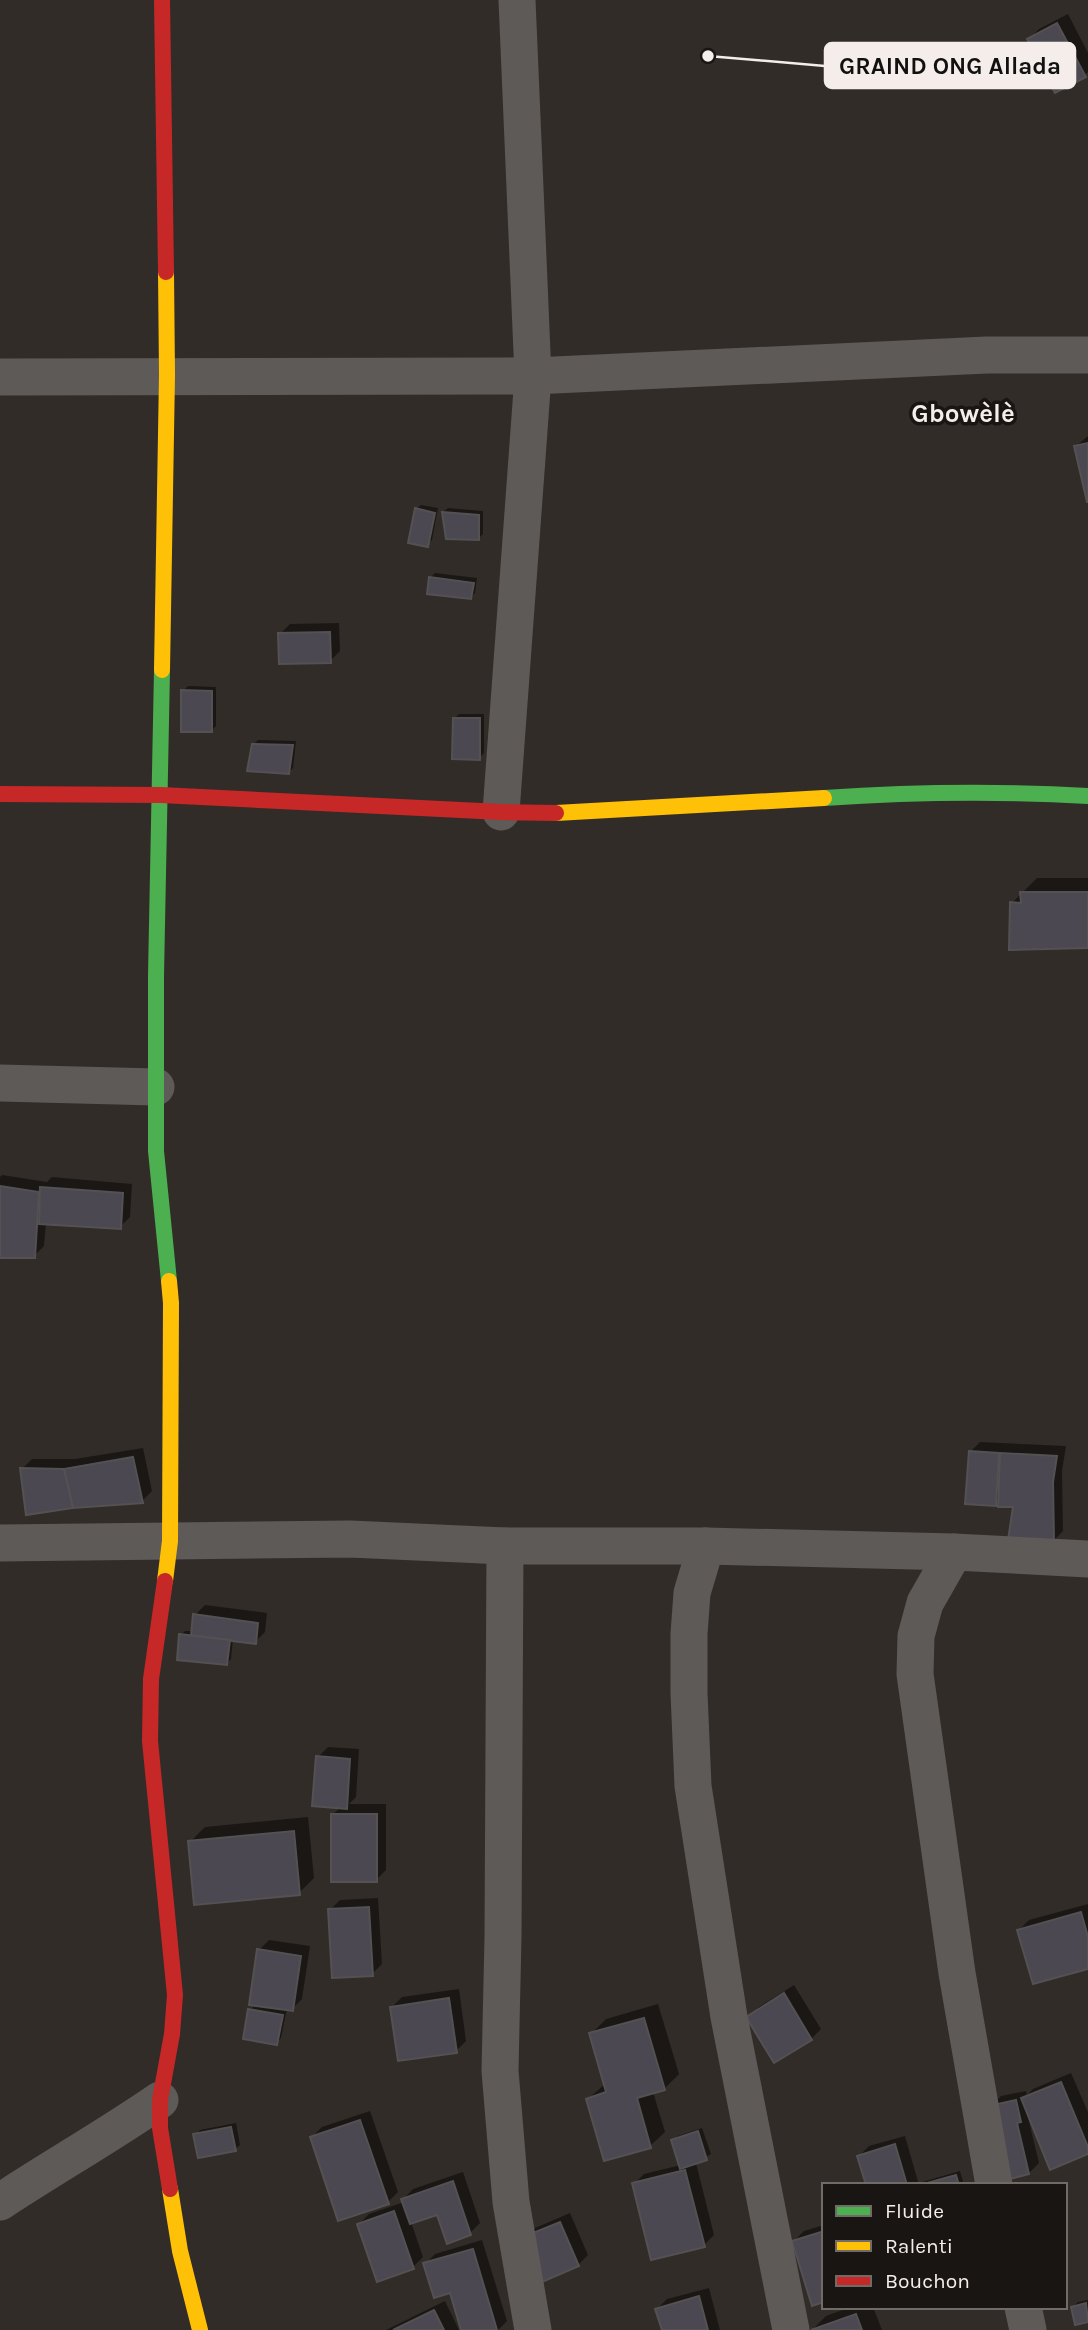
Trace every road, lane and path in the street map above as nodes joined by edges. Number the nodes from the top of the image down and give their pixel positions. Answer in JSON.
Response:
{"nodes":[{"id":1,"x":162,"y":0,"type":"edge"},
{"id":2,"x":517,"y":0,"type":"edge"},
{"id":3,"x":1088,"y":355,"type":"edge"},
{"id":4,"x":167,"y":375,"type":"junction"},
{"id":5,"x":0,"y":376,"type":"edge"},
{"id":6,"x":533,"y":376,"type":"junction"},
{"id":7,"x":0,"y":794,"type":"edge"},
{"id":8,"x":161,"y":795,"type":"junction"},
{"id":9,"x":1088,"y":796,"type":"edge"},
{"id":10,"x":500,"y":812,"type":"junction"},
{"id":11,"x":0,"y":1083,"type":"edge"},
{"id":12,"x":156,"y":1087,"type":"junction"},
{"id":13,"x":170,"y":1541,"type":"junction"},
{"id":14,"x":0,"y":1543,"type":"edge"},
{"id":15,"x":505,"y":1546,"type":"junction"},
{"id":16,"x":706,"y":1546,"type":"junction"},
{"id":17,"x":954,"y":1552,"type":"junction"},
{"id":18,"x":1088,"y":1559,"type":"edge"},
{"id":19,"x":160,"y":2100,"type":"junction"},
{"id":20,"x":994,"y":2183,"type":"edge"},
{"id":21,"x":0,"y":2202,"type":"edge"},
{"id":22,"x":1023,"y":2309,"type":"edge"},
{"id":23,"x":201,"y":2330,"type":"edge"},
{"id":24,"x":533,"y":2330,"type":"edge"},
{"id":25,"x":791,"y":2330,"type":"edge"},
{"id":26,"x":1028,"y":2330,"type":"edge"}],
"edges":[{"from":1,"to":4,"type":"street"},
{"from":2,"to":6,"type":"street"},
{"from":3,"to":6,"type":"street"},
{"from":4,"to":5,"type":"street"},
{"from":4,"to":6,"type":"street"},
{"from":4,"to":8,"type":"street"},
{"from":6,"to":10,"type":"street"},
{"from":7,"to":8,"type":"street"},
{"from":8,"to":10,"type":"street"},
{"from":8,"to":12,"type":"street"},
{"from":9,"to":10,"type":"street"},
{"from":11,"to":12,"type":"street"},
{"from":12,"to":13,"type":"street"},
{"from":13,"to":14,"type":"street"},
{"from":13,"to":15,"type":"street"},
{"from":13,"to":19,"type":"street"},
{"from":15,"to":16,"type":"street"},
{"from":15,"to":24,"type":"street"},
{"from":16,"to":17,"type":"street"},
{"from":16,"to":25,"type":"street"},
{"from":17,"to":18,"type":"street"},
{"from":17,"to":20,"type":"street"},
{"from":19,"to":21,"type":"street"},
{"from":19,"to":23,"type":"street"},
{"from":22,"to":26,"type":"street"}]}
